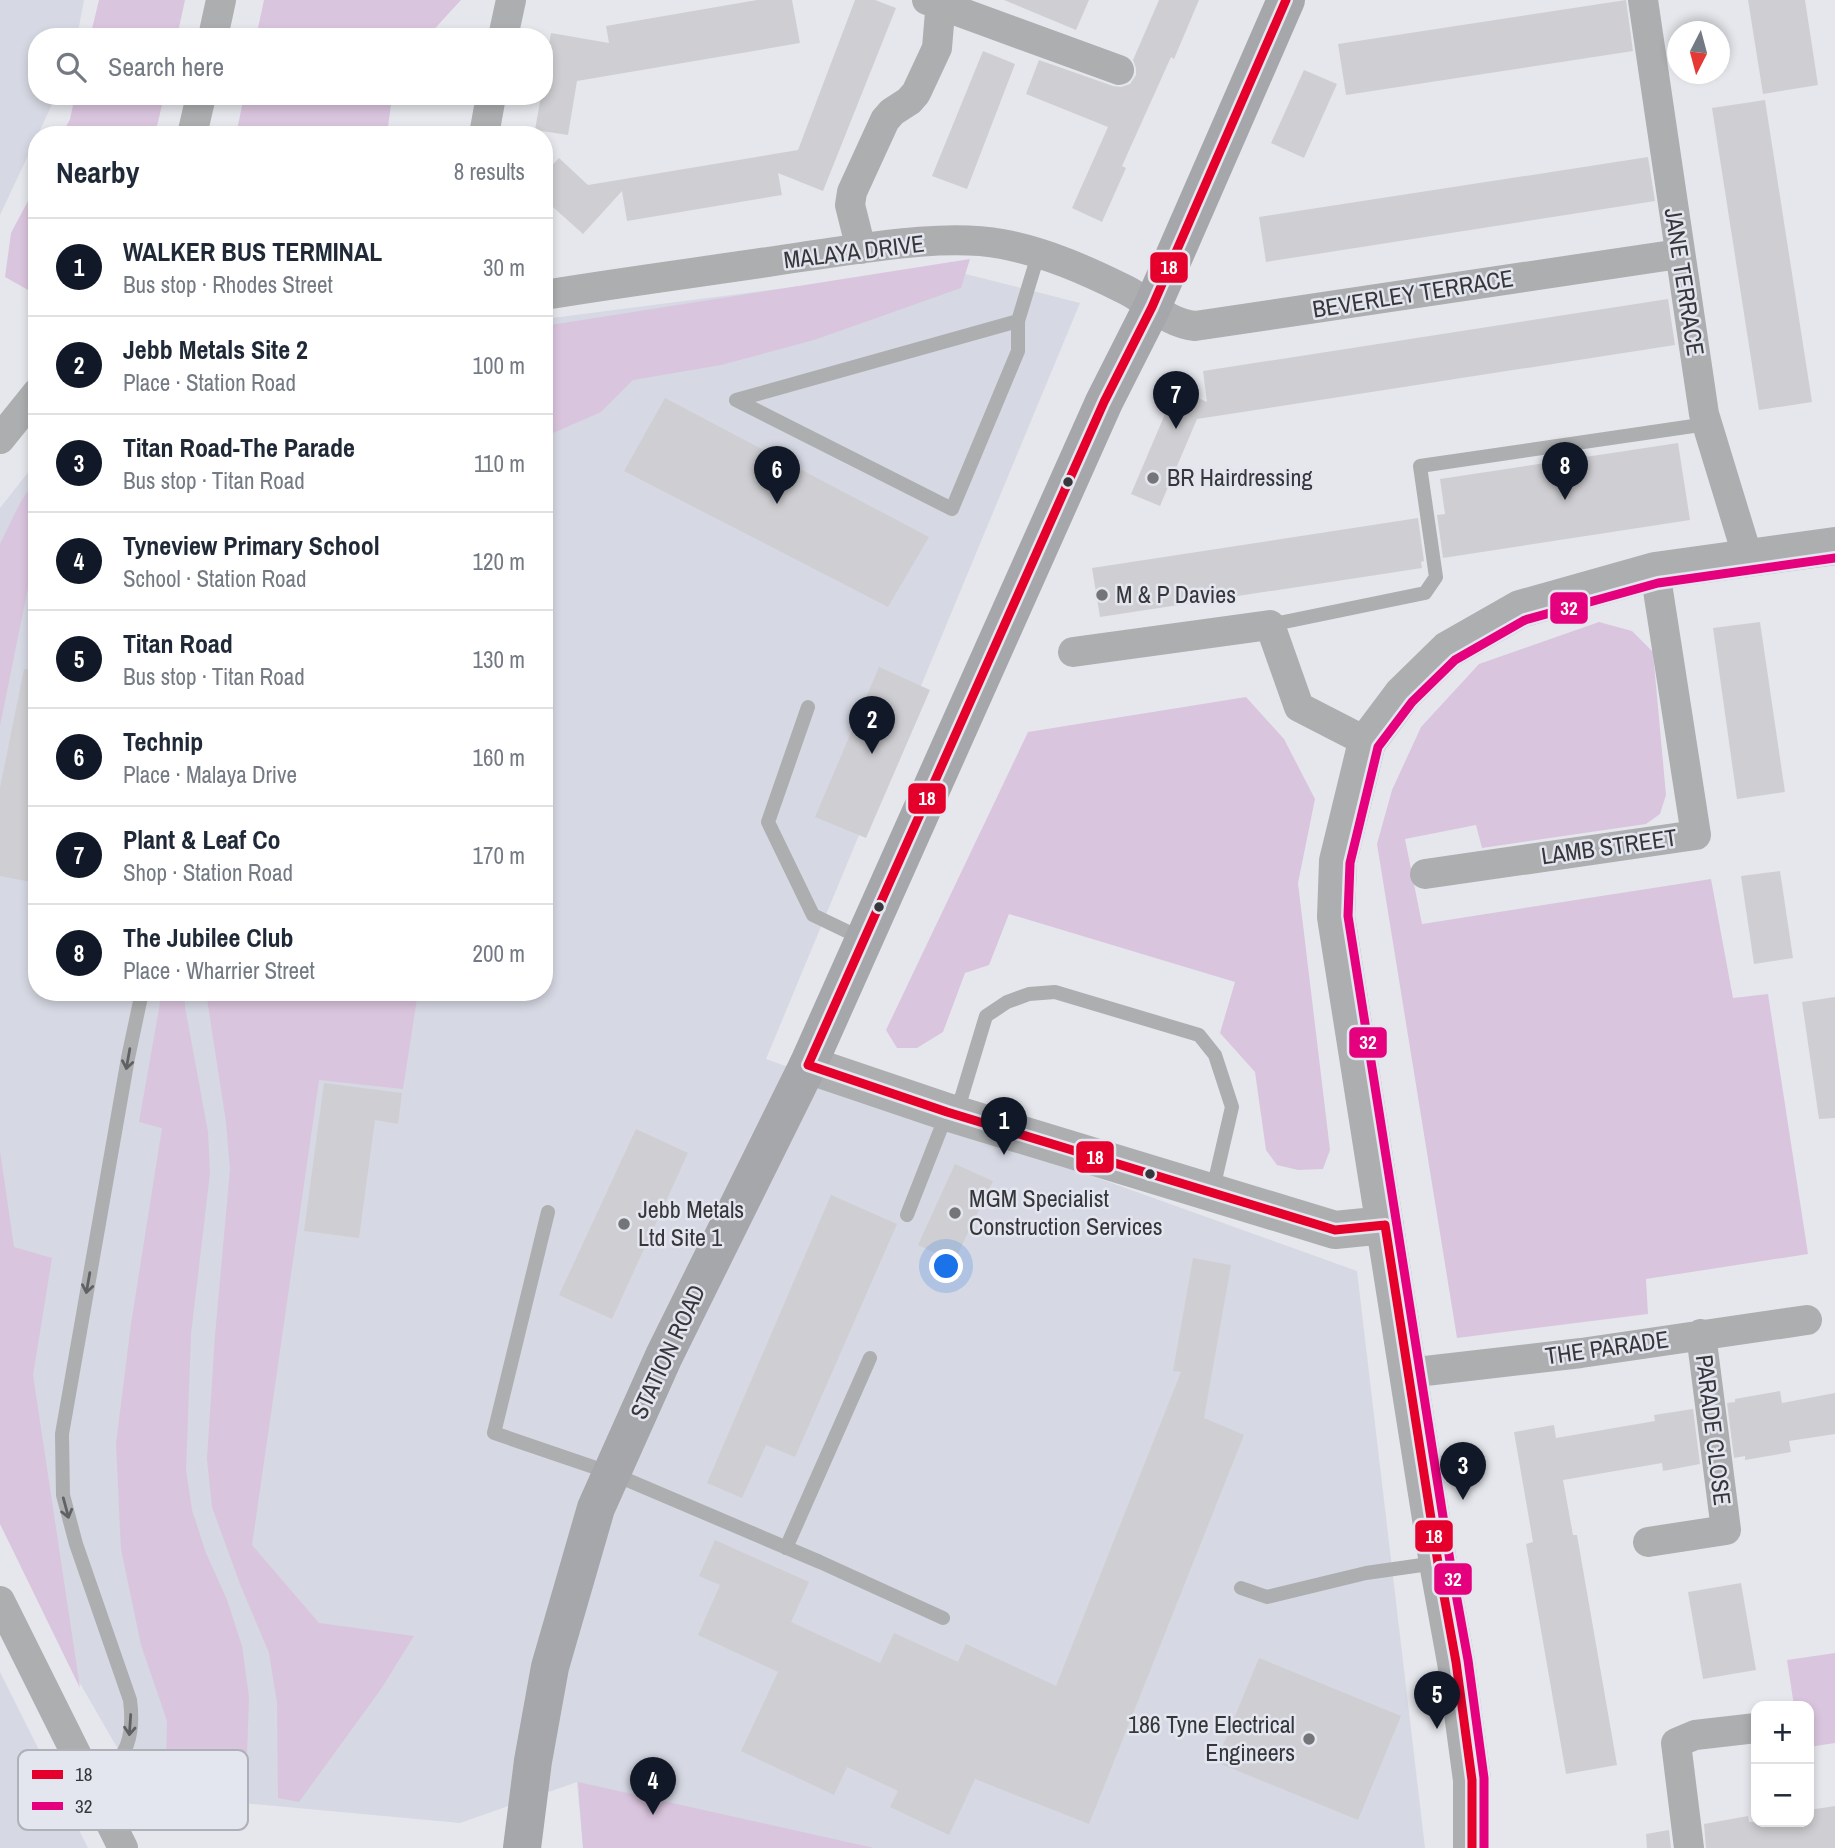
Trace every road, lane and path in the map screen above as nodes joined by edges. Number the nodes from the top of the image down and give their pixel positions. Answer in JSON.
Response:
{"nodes":[{"id":1,"x":221,"y":0,"type":"edge"},
{"id":2,"x":511,"y":0,"type":"edge"},
{"id":3,"x":1286,"y":0,"type":"edge"},
{"id":4,"x":1643,"y":0,"type":"edge"},
{"id":5,"x":936,"y":2,"type":"edge"},
{"id":6,"x":215,"y":28,"type":"edge"},
{"id":7,"x":505,"y":28,"type":"edge"},
{"id":8,"x":1119,"y":70,"type":"dead end"},
{"id":9,"x":199,"y":105,"type":"edge"},
{"id":10,"x":489,"y":105,"type":"edge"},
{"id":11,"x":194,"y":126,"type":"edge"},
{"id":12,"x":486,"y":126,"type":"edge"},
{"id":13,"x":861,"y":249,"type":"junction"},
{"id":14,"x":1039,"y":253,"type":"junction"},
{"id":15,"x":1679,"y":254,"type":"junction"},
{"id":16,"x":553,"y":294,"type":"edge"},
{"id":17,"x":1152,"y":307,"type":"junction"},
{"id":18,"x":1018,"y":321,"type":"junction"},
{"id":19,"x":28,"y":404,"type":"edge"},
{"id":20,"x":1707,"y":424,"type":"junction"},
{"id":21,"x":0,"y":439,"type":"edge"},
{"id":22,"x":1835,"y":546,"type":"edge"},
{"id":23,"x":1748,"y":558,"type":"junction"},
{"id":24,"x":1655,"y":571,"type":"junction"},
{"id":25,"x":1270,"y":625,"type":"junction"},
{"id":26,"x":1073,"y":652,"type":"dead end"},
{"id":27,"x":808,"y":707,"type":"dead end"},
{"id":28,"x":1367,"y":743,"type":"junction"},
{"id":29,"x":1425,"y":874,"type":"dead end"},
{"id":30,"x":864,"y":940,"type":"junction"},
{"id":31,"x":140,"y":1001,"type":"edge"},
{"id":32,"x":808,"y":1065,"type":"junction"},
{"id":33,"x":952,"y":1113,"type":"junction"},
{"id":34,"x":1212,"y":1193,"type":"junction"},
{"id":35,"x":548,"y":1212,"type":"dead end"},
{"id":36,"x":907,"y":1214,"type":"dead end"},
{"id":37,"x":1385,"y":1225,"type":"junction"},
{"id":38,"x":1807,"y":1320,"type":"dead end"},
{"id":39,"x":1701,"y":1334,"type":"junction"},
{"id":40,"x":870,"y":1358,"type":"dead end"},
{"id":41,"x":1408,"y":1373,"type":"junction"},
{"id":42,"x":611,"y":1474,"type":"junction"},
{"id":43,"x":1648,"y":1542,"type":"dead end"},
{"id":44,"x":786,"y":1548,"type":"junction"},
{"id":45,"x":1438,"y":1563,"type":"junction"},
{"id":46,"x":1241,"y":1588,"type":"dead end"},
{"id":47,"x":0,"y":1601,"type":"edge"},
{"id":48,"x":943,"y":1618,"type":"dead end"},
{"id":49,"x":1751,"y":1729,"type":"edge"},
{"id":50,"x":74,"y":1750,"type":"edge"},
{"id":51,"x":125,"y":1750,"type":"edge"},
{"id":52,"x":114,"y":1830,"type":"edge"},
{"id":53,"x":123,"y":1848,"type":"edge"},
{"id":54,"x":522,"y":1848,"type":"edge"},
{"id":55,"x":1472,"y":1848,"type":"edge"},
{"id":56,"x":1689,"y":1848,"type":"edge"}],
"edges":[{"from":1,"to":6,"type":"street"},
{"from":2,"to":7,"type":"street"},
{"from":3,"to":17,"type":"main road","name":"STATION ROAD"},
{"from":4,"to":15,"type":"street","name":"JANE TERRACE"},
{"from":5,"to":8,"type":"street"},
{"from":5,"to":13,"type":"street"},
{"from":9,"to":11,"type":"street"},
{"from":10,"to":12,"type":"street"},
{"from":13,"to":14,"type":"street","name":"MALAYA DRIVE"},
{"from":13,"to":16,"type":"street","name":"MALAYA DRIVE"},
{"from":14,"to":17,"type":"street","name":"MALAYA DRIVE"},
{"from":14,"to":18,"type":"lane"},
{"from":15,"to":17,"type":"street","name":"BEVERLEY TERRACE"},
{"from":15,"to":20,"type":"street","name":"JANE TERRACE"},
{"from":17,"to":30,"type":"main road","name":"STATION ROAD"},
{"from":18,"to":18,"type":"lane"},
{"from":19,"to":21,"type":"street"},
{"from":20,"to":23,"type":"street","name":"JANE TERRACE"},
{"from":20,"to":25,"type":"lane"},
{"from":22,"to":23,"type":"street"},
{"from":23,"to":24,"type":"street"},
{"from":24,"to":28,"type":"street"},
{"from":24,"to":29,"type":"street","name":"LAMB STREET"},
{"from":25,"to":26,"type":"street"},
{"from":25,"to":28,"type":"street"},
{"from":27,"to":30,"type":"lane"},
{"from":28,"to":37,"type":"street"},
{"from":30,"to":32,"type":"main road","name":"STATION ROAD"},
{"from":31,"to":51,"type":"lane","one_way":true},
{"from":32,"to":33,"type":"street"},
{"from":32,"to":42,"type":"main road","name":"STATION ROAD"},
{"from":33,"to":34,"type":"street"},
{"from":33,"to":34,"type":"lane"},
{"from":33,"to":36,"type":"lane"},
{"from":34,"to":37,"type":"street"},
{"from":35,"to":42,"type":"lane"},
{"from":37,"to":41,"type":"street"},
{"from":38,"to":39,"type":"street","name":"THE PARADE"},
{"from":39,"to":41,"type":"street","name":"THE PARADE"},
{"from":39,"to":43,"type":"street","name":"PARADE CLOSE"},
{"from":40,"to":44,"type":"lane"},
{"from":41,"to":45,"type":"street"},
{"from":42,"to":44,"type":"lane"},
{"from":42,"to":54,"type":"main road","name":"STATION ROAD"},
{"from":44,"to":48,"type":"lane"},
{"from":45,"to":46,"type":"lane"},
{"from":45,"to":55,"type":"street"},
{"from":47,"to":50,"type":"street"},
{"from":49,"to":56,"type":"street"},
{"from":52,"to":53,"type":"street"}]}
